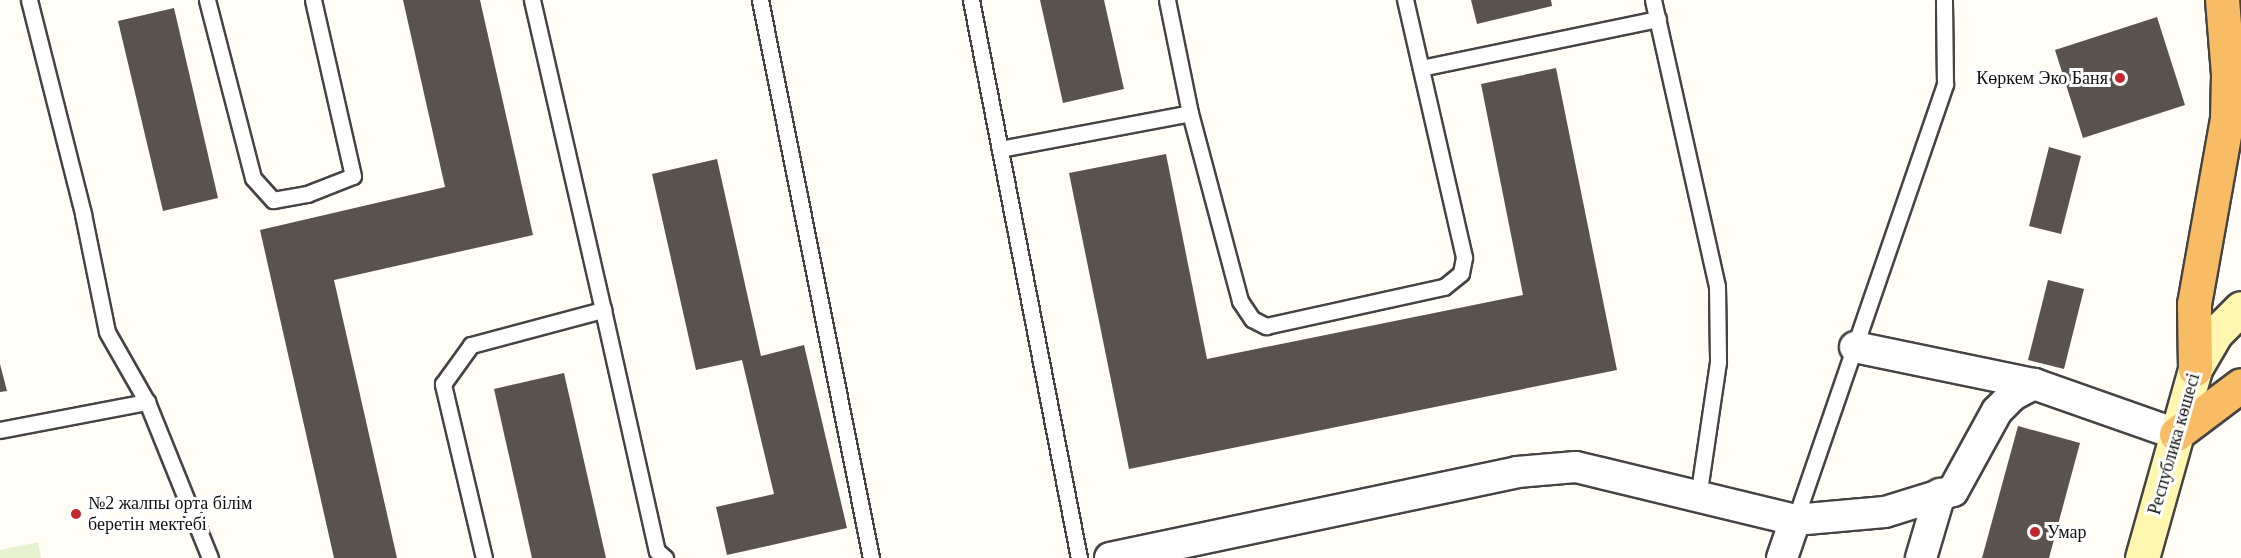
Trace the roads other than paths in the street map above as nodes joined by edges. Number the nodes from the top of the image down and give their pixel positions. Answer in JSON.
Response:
{"nodes":[{"id":1,"x":28,"y":0,"type":"edge"},
{"id":2,"x":207,"y":0,"type":"edge"},
{"id":3,"x":313,"y":0,"type":"edge"},
{"id":4,"x":532,"y":0,"type":"edge"},
{"id":5,"x":760,"y":0,"type":"edge"},
{"id":6,"x":971,"y":0,"type":"edge"},
{"id":7,"x":1167,"y":0,"type":"edge"},
{"id":8,"x":1405,"y":0,"type":"edge"},
{"id":9,"x":1653,"y":0,"type":"edge"},
{"id":10,"x":1944,"y":0,"type":"edge"},
{"id":11,"x":2222,"y":0,"type":"edge"},
{"id":12,"x":1658,"y":19,"type":"junction"},
{"id":13,"x":1421,"y":68,"type":"junction"},
{"id":14,"x":1190,"y":113,"type":"junction"},
{"id":15,"x":1000,"y":149,"type":"junction"},
{"id":16,"x":2241,"y":308,"type":"edge"},
{"id":17,"x":603,"y":310,"type":"junction"},
{"id":18,"x":1855,"y":347,"type":"junction"},
{"id":19,"x":2195,"y":369,"type":"junction"},
{"id":20,"x":2034,"y":384,"type":"junction"},
{"id":21,"x":2241,"y":385,"type":"edge"},
{"id":22,"x":147,"y":402,"type":"junction"},
{"id":23,"x":0,"y":430,"type":"edge"},
{"id":24,"x":2176,"y":434,"type":"junction"},
{"id":25,"x":1940,"y":494,"type":"junction"},
{"id":26,"x":1698,"y":497,"type":"junction"},
{"id":27,"x":1795,"y":520,"type":"junction"},
{"id":28,"x":1128,"y":556,"type":"edge"},
{"id":29,"x":210,"y":558,"type":"edge"},
{"id":30,"x":484,"y":558,"type":"edge"},
{"id":31,"x":665,"y":558,"type":"edge"},
{"id":32,"x":871,"y":558,"type":"edge"},
{"id":33,"x":1079,"y":558,"type":"edge"},
{"id":34,"x":1782,"y":558,"type":"edge"},
{"id":35,"x":1921,"y":558,"type":"edge"},
{"id":36,"x":2142,"y":558,"type":"edge"}],
"edges":[{"from":1,"to":22,"type":"lane"},
{"from":2,"to":3,"type":"lane"},
{"from":4,"to":17,"type":"lane"},
{"from":5,"to":32,"type":"lane"},
{"from":6,"to":15,"type":"lane"},
{"from":7,"to":14,"type":"lane"},
{"from":8,"to":13,"type":"lane"},
{"from":9,"to":12,"type":"lane"},
{"from":10,"to":18,"type":"lane"},
{"from":11,"to":19,"type":"highway"},
{"from":12,"to":13,"type":"lane"},
{"from":12,"to":26,"type":"lane"},
{"from":13,"to":14,"type":"lane"},
{"from":14,"to":15,"type":"lane"},
{"from":15,"to":33,"type":"lane"},
{"from":16,"to":19,"type":"main road","name":"Республика көшесі"},
{"from":17,"to":30,"type":"lane"},
{"from":17,"to":31,"type":"lane"},
{"from":18,"to":20,"type":"street"},
{"from":18,"to":27,"type":"lane"},
{"from":19,"to":24,"type":"main road","name":"Республика көшесі"},
{"from":20,"to":24,"type":"street"},
{"from":20,"to":25,"type":"street"},
{"from":21,"to":24,"type":"highway"},
{"from":22,"to":23,"type":"lane"},
{"from":22,"to":29,"type":"lane"},
{"from":24,"to":36,"type":"main road","name":"Республика көшесі"},
{"from":25,"to":27,"type":"street"},
{"from":25,"to":35,"type":"street"},
{"from":26,"to":27,"type":"street"},
{"from":26,"to":28,"type":"street"},
{"from":27,"to":34,"type":"street"}]}
